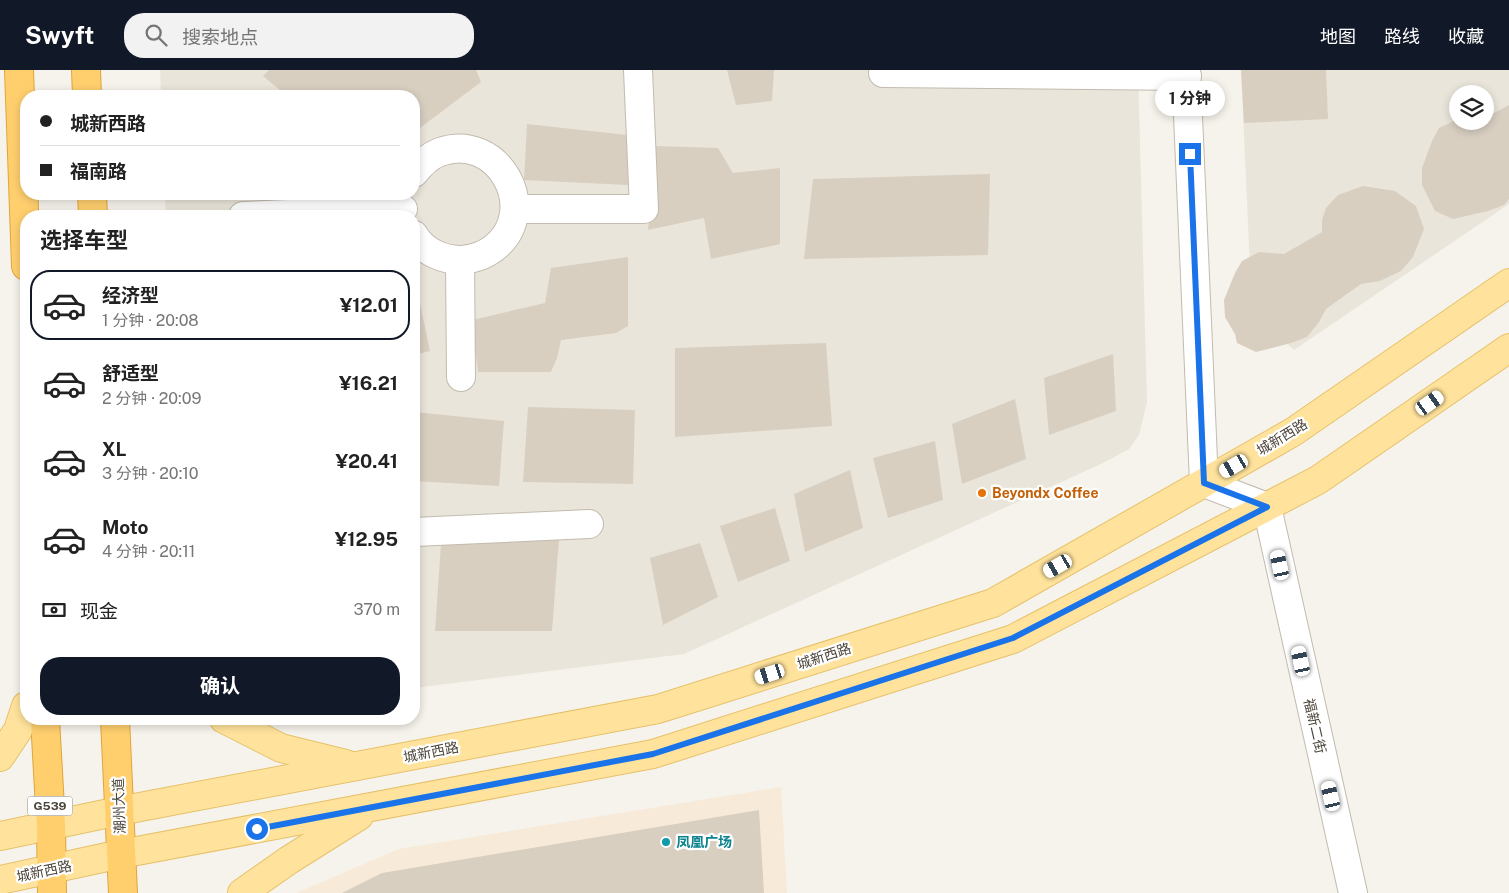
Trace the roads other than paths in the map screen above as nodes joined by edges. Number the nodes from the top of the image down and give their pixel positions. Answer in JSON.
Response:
{"nodes":[{"id":1,"x":19,"y":70,"type":"edge"},
{"id":2,"x":86,"y":70,"type":"edge"},
{"id":3,"x":638,"y":70,"type":"edge"},
{"id":4,"x":883,"y":73,"type":"dead end"},
{"id":5,"x":1186,"y":73,"type":"edge"},
{"id":6,"x":88,"y":90,"type":"edge"},
{"id":7,"x":20,"y":98,"type":"edge"},
{"id":8,"x":420,"y":166,"type":"edge"},
{"id":9,"x":404,"y":206,"type":"edge"},
{"id":10,"x":515,"y":209,"type":"junction"},
{"id":11,"x":340,"y":210,"type":"edge"},
{"id":12,"x":420,"y":244,"type":"edge"},
{"id":13,"x":460,"y":260,"type":"junction"},
{"id":14,"x":1509,"y":283,"type":"edge"},
{"id":15,"x":1509,"y":348,"type":"edge"},
{"id":16,"x":461,"y":377,"type":"dead end"},
{"id":17,"x":1204,"y":483,"type":"junction"},
{"id":18,"x":1267,"y":507,"type":"junction"},
{"id":19,"x":589,"y":524,"type":"dead end"},
{"id":20,"x":420,"y":532,"type":"edge"},
{"id":21,"x":20,"y":724,"type":"edge"},
{"id":22,"x":45,"y":725,"type":"edge"},
{"id":23,"x":115,"y":725,"type":"edge"},
{"id":24,"x":236,"y":725,"type":"edge"},
{"id":25,"x":0,"y":757,"type":"edge"},
{"id":26,"x":355,"y":767,"type":"junction"},
{"id":27,"x":374,"y":807,"type":"junction"},
{"id":28,"x":120,"y":812,"type":"junction"},
{"id":29,"x":51,"y":826,"type":"junction"},
{"id":30,"x":0,"y":836,"type":"edge"},
{"id":31,"x":121,"y":854,"type":"junction"},
{"id":32,"x":0,"y":880,"type":"edge"},
{"id":33,"x":52,"y":881,"type":"edge"},
{"id":34,"x":123,"y":893,"type":"edge"},
{"id":35,"x":242,"y":893,"type":"edge"},
{"id":36,"x":1353,"y":893,"type":"edge"}],
"edges":[{"from":1,"to":7,"type":"highway"},
{"from":2,"to":6,"type":"highway"},
{"from":3,"to":10,"type":"street"},
{"from":4,"to":5,"type":"street"},
{"from":5,"to":17,"type":"street"},
{"from":8,"to":10,"type":"street"},
{"from":9,"to":11,"type":"street"},
{"from":10,"to":13,"type":"street"},
{"from":12,"to":13,"type":"street"},
{"from":13,"to":16,"type":"street"},
{"from":14,"to":17,"type":"main road","name":"城新西路"},
{"from":15,"to":18,"type":"main road","name":"城新西路"},
{"from":17,"to":18,"type":"street"},
{"from":17,"to":26,"type":"main road","name":"城新西路"},
{"from":18,"to":27,"type":"main road","name":"城新西路"},
{"from":18,"to":36,"type":"street","name":"福新二街"},
{"from":19,"to":20,"type":"street"},
{"from":21,"to":25,"type":"main road"},
{"from":22,"to":29,"type":"highway","number":"G539"},
{"from":23,"to":28,"type":"highway","name":"潮州大道"},
{"from":24,"to":26,"type":"main road"},
{"from":26,"to":28,"type":"main road","name":"城新西路"},
{"from":27,"to":31,"type":"main road","name":"城新西路"},
{"from":27,"to":35,"type":"main road"},
{"from":28,"to":29,"type":"main road","name":"城新西路"},
{"from":28,"to":31,"type":"highway","name":"潮州大道"},
{"from":29,"to":30,"type":"main road","name":"城新西路"},
{"from":29,"to":33,"type":"highway","number":"G539"},
{"from":31,"to":33,"type":"main road","name":"城新西路"},
{"from":31,"to":34,"type":"highway","name":"潮州大道"},
{"from":32,"to":33,"type":"main road","name":"城新西路"}]}
